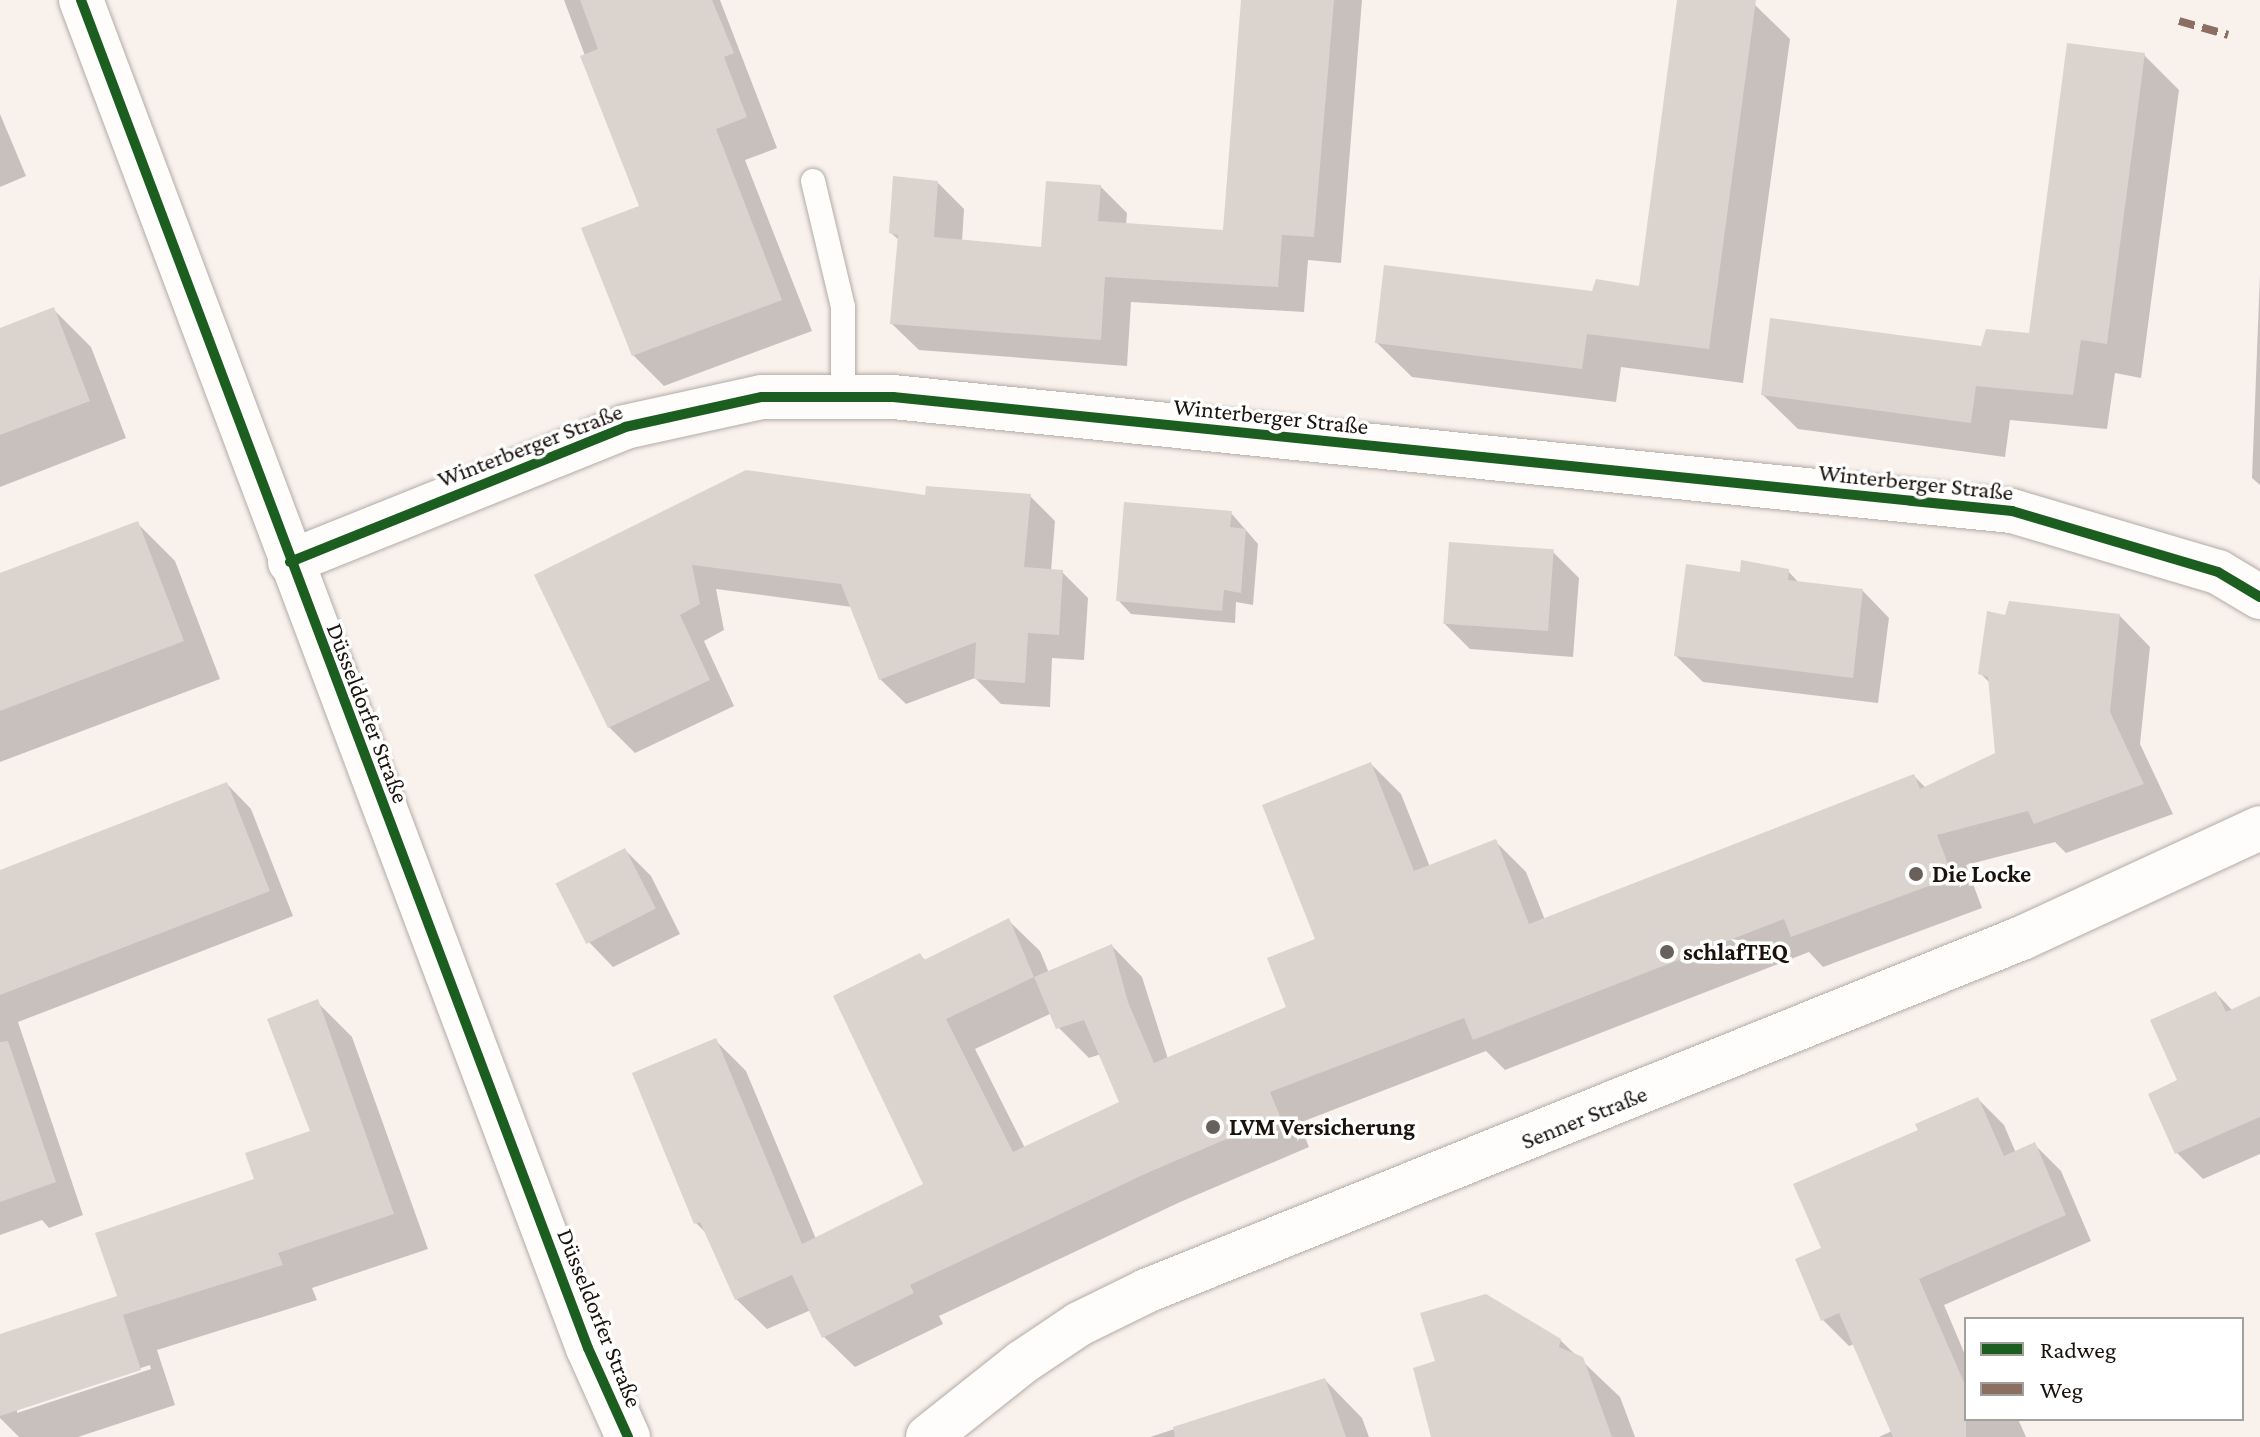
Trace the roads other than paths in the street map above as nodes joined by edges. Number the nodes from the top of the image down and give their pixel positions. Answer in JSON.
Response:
{"nodes":[{"id":1,"x":81,"y":0,"type":"edge"},
{"id":2,"x":813,"y":181,"type":"dead end"},
{"id":3,"x":843,"y":397,"type":"junction"},
{"id":4,"x":290,"y":562,"type":"junction"},
{"id":5,"x":2260,"y":597,"type":"edge"},
{"id":6,"x":2260,"y":828,"type":"edge"},
{"id":7,"x":628,"y":1437,"type":"edge"},
{"id":8,"x":928,"y":1437,"type":"edge"}],
"edges":[{"from":1,"to":4,"type":"street","name":"Düsseldorfer Straße"},
{"from":2,"to":3,"type":"lane"},
{"from":3,"to":4,"type":"street","name":"Winterberger Straße"},
{"from":3,"to":5,"type":"street","name":"Winterberger Straße"},
{"from":4,"to":7,"type":"street","name":"Düsseldorfer Straße"},
{"from":6,"to":8,"type":"street","name":"Senner Straße"}]}
